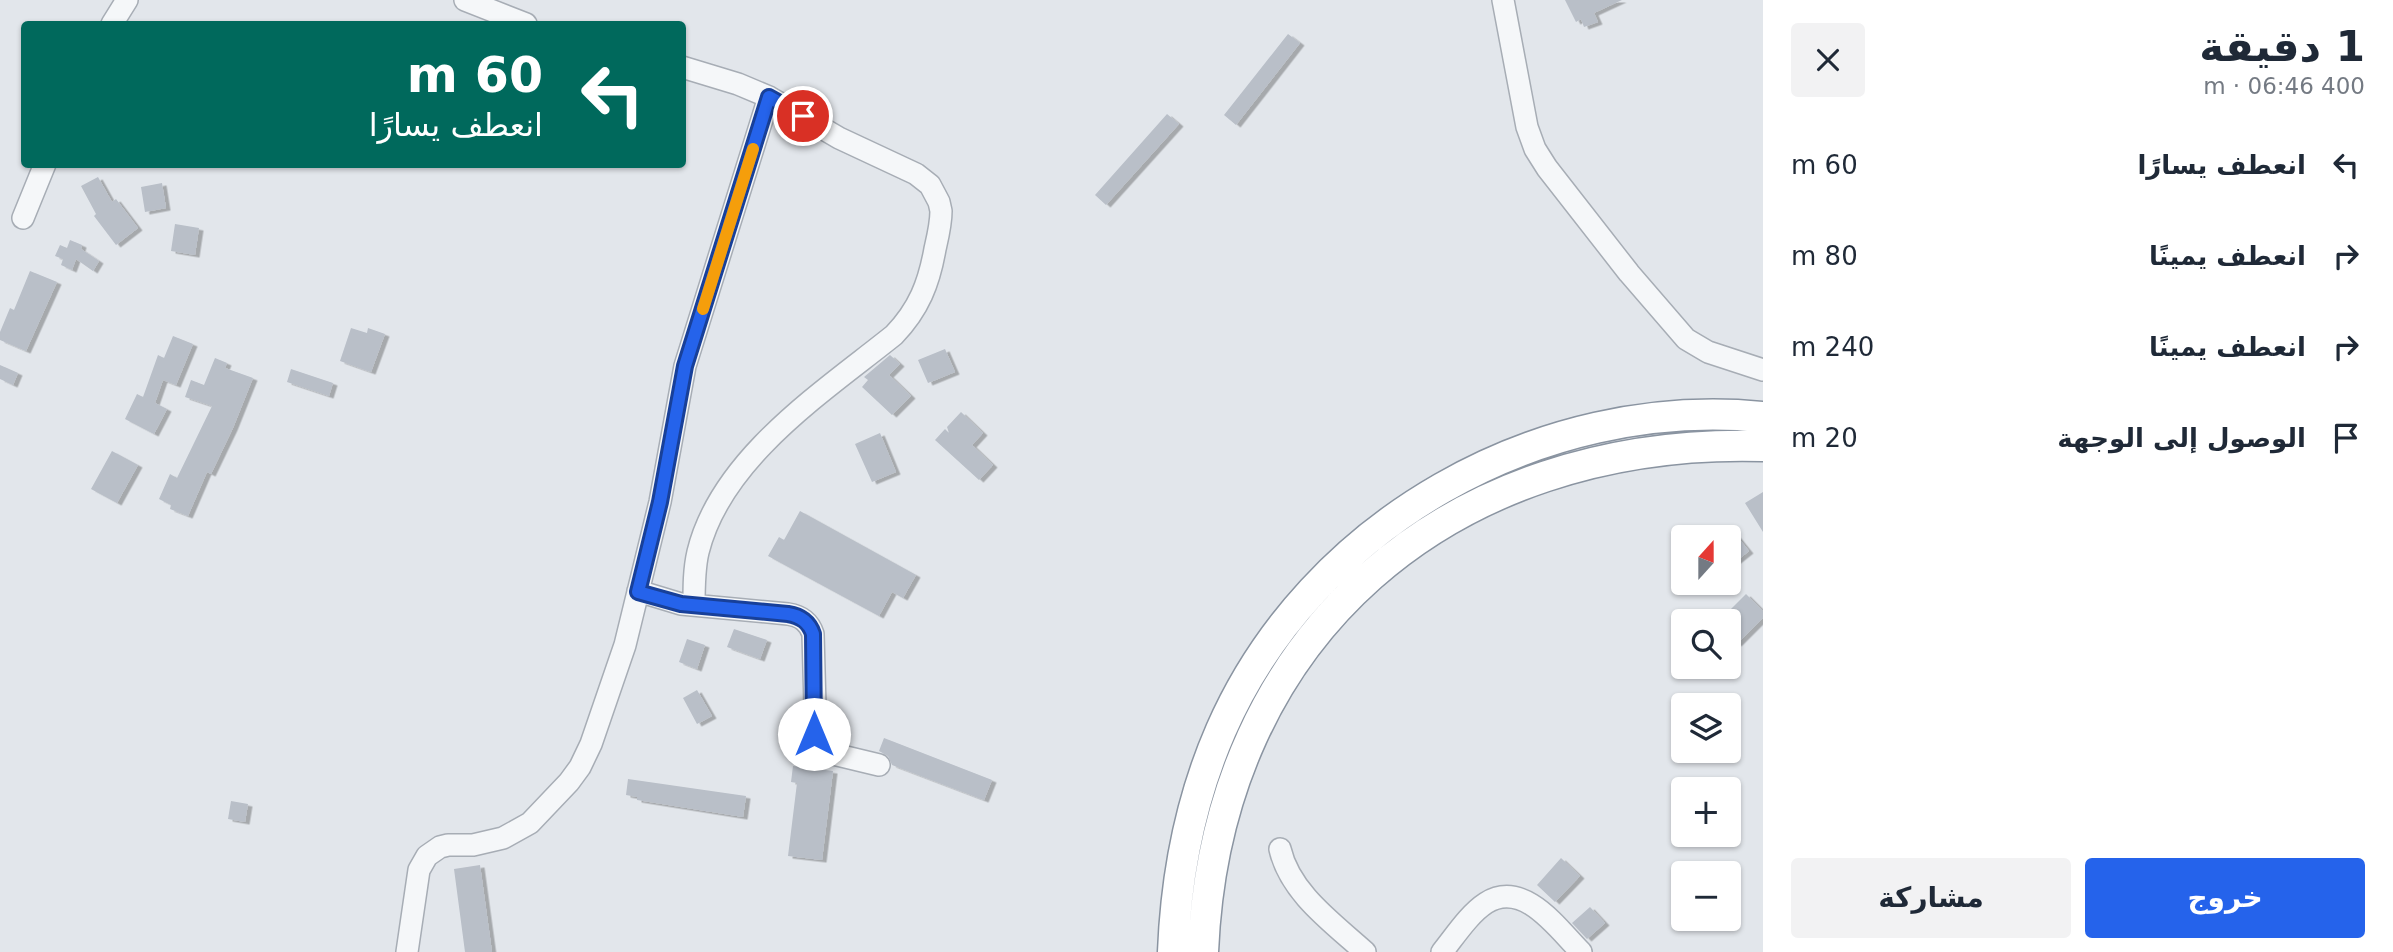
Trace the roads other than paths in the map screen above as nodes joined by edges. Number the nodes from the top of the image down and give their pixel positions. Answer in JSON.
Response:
{"nodes":[{"id":1,"x":127,"y":0,"type":"edge"},
{"id":2,"x":465,"y":0,"type":"edge"},
{"id":3,"x":1503,"y":0,"type":"edge"},
{"id":4,"x":114,"y":21,"type":"edge"},
{"id":5,"x":518,"y":21,"type":"edge"},
{"id":6,"x":686,"y":68,"type":"edge"},
{"id":7,"x":769,"y":97,"type":"junction"},
{"id":8,"x":43,"y":168,"type":"edge"},
{"id":9,"x":23,"y":218,"type":"dead end"},
{"id":10,"x":1763,"y":370,"type":"edge"},
{"id":11,"x":1763,"y":417,"type":"edge"},
{"id":12,"x":1763,"y":446,"type":"edge"},
{"id":13,"x":638,"y":592,"type":"junction"},
{"id":14,"x":694,"y":605,"type":"junction"},
{"id":15,"x":879,"y":765,"type":"dead end"},
{"id":16,"x":1280,"y":849,"type":"dead end"},
{"id":17,"x":407,"y":952,"type":"edge"},
{"id":18,"x":1173,"y":952,"type":"edge"},
{"id":19,"x":1203,"y":952,"type":"edge"},
{"id":20,"x":1365,"y":952,"type":"edge"},
{"id":21,"x":1442,"y":952,"type":"edge"},
{"id":22,"x":1581,"y":952,"type":"edge"}],
"edges":[{"from":1,"to":4,"type":"street"},
{"from":2,"to":5,"type":"street"},
{"from":3,"to":10,"type":"street"},
{"from":6,"to":7,"type":"street"},
{"from":7,"to":13,"type":"street"},
{"from":7,"to":14,"type":"street"},
{"from":8,"to":9,"type":"street"},
{"from":11,"to":18,"type":"highway"},
{"from":12,"to":19,"type":"highway"},
{"from":13,"to":14,"type":"street"},
{"from":13,"to":17,"type":"street"},
{"from":14,"to":15,"type":"street"},
{"from":16,"to":20,"type":"street"},
{"from":21,"to":22,"type":"street"}]}
